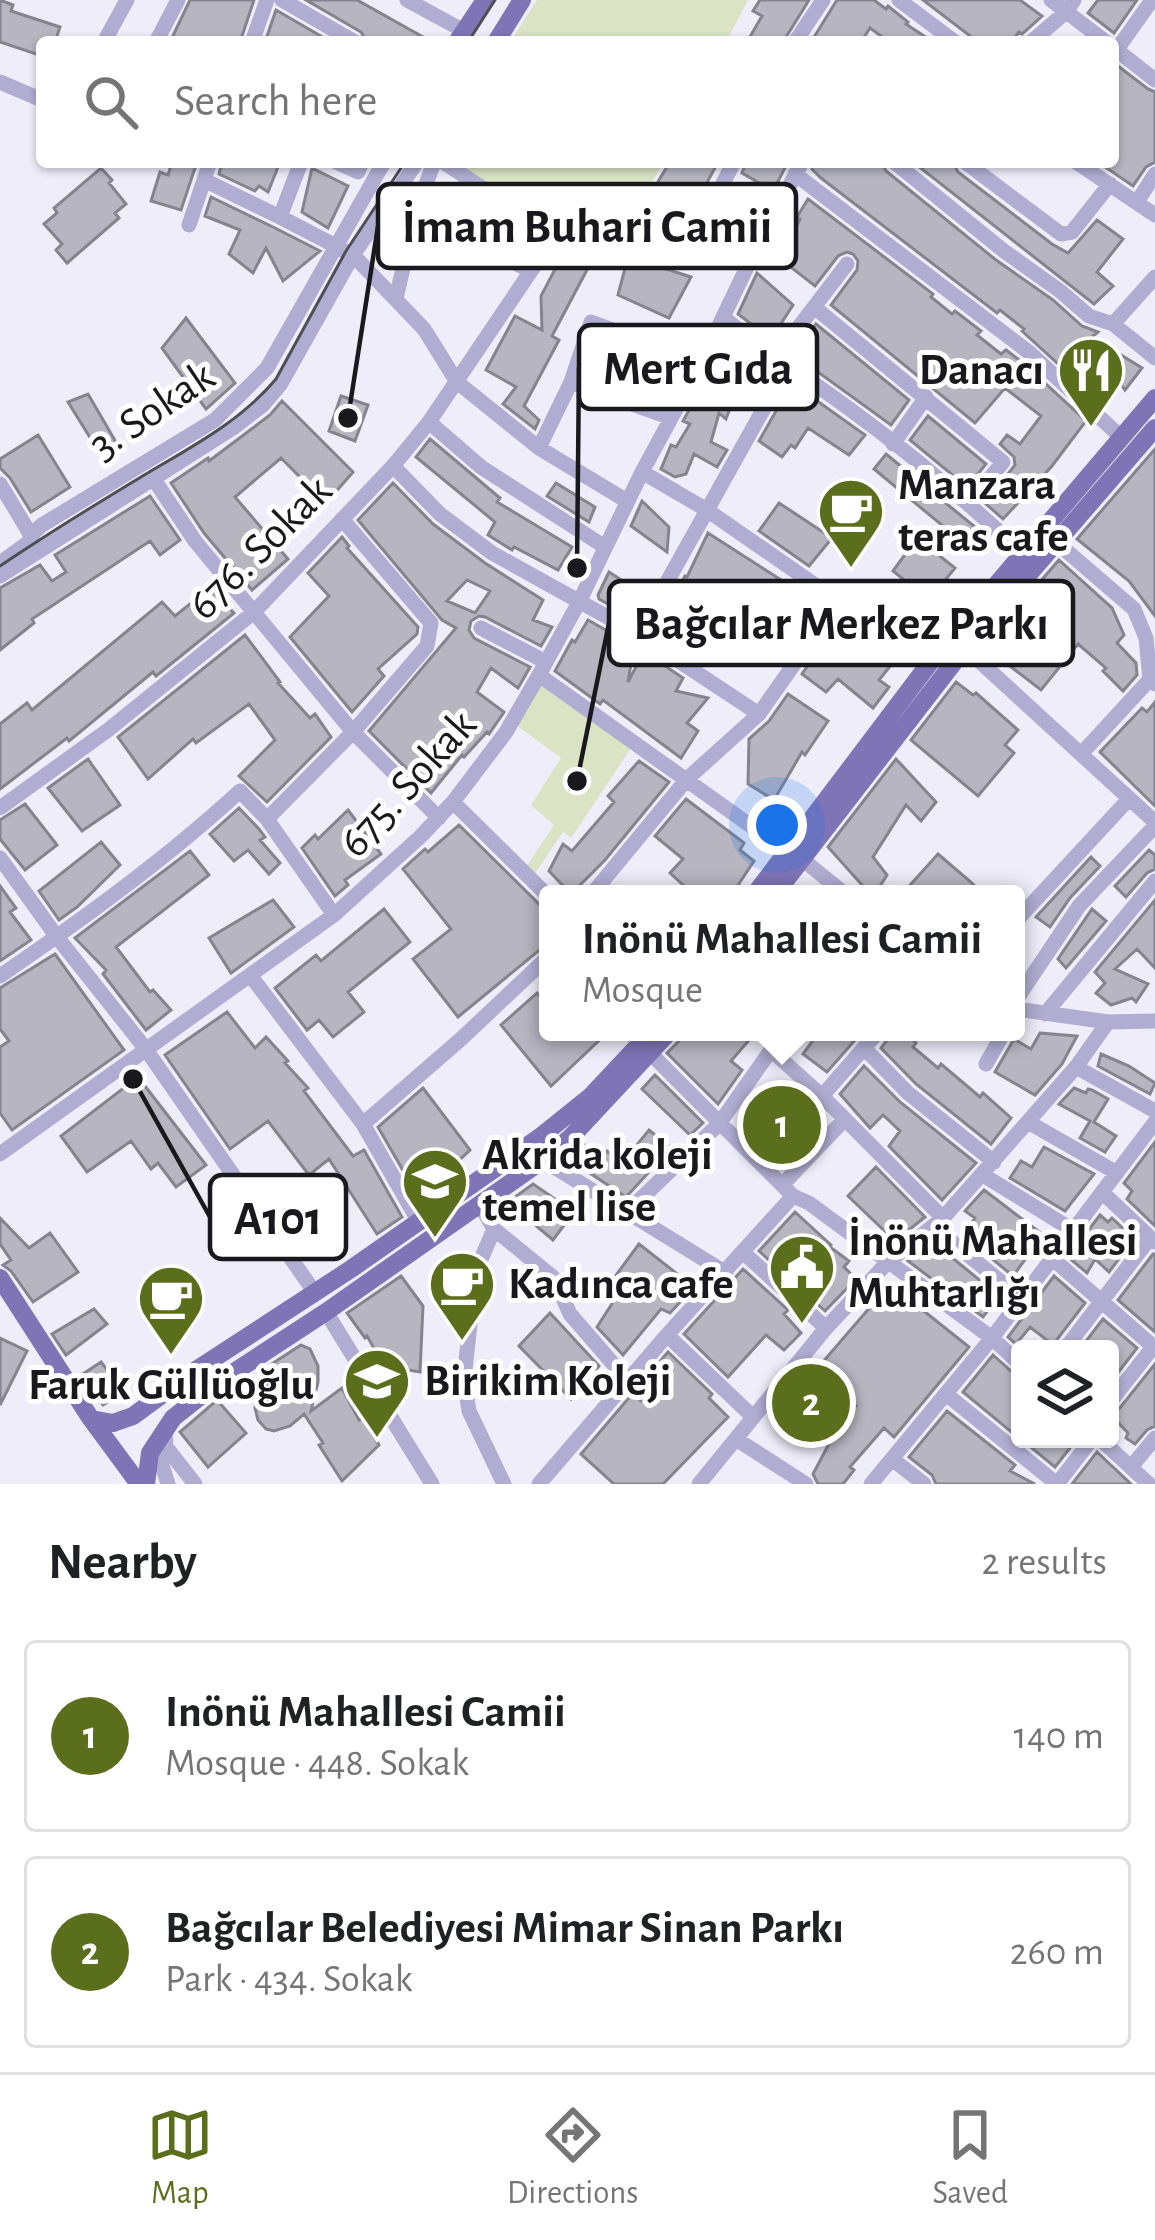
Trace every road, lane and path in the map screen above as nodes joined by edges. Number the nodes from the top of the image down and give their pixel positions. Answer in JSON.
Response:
{"nodes":[{"id":1,"x":127,"y":0,"type":"edge"},
{"id":2,"x":178,"y":0,"type":"edge"},
{"id":3,"x":267,"y":0,"type":"edge"},
{"id":4,"x":282,"y":0,"type":"edge"},
{"id":5,"x":406,"y":0,"type":"edge"},
{"id":6,"x":485,"y":0,"type":"edge"},
{"id":7,"x":522,"y":0,"type":"edge"},
{"id":8,"x":823,"y":0,"type":"edge"},
{"id":9,"x":899,"y":0,"type":"edge"},
{"id":10,"x":1051,"y":0,"type":"edge"},
{"id":11,"x":1070,"y":6,"type":"edge"},
{"id":12,"x":1150,"y":11,"type":"edge"},
{"id":13,"x":107,"y":36,"type":"edge"},
{"id":14,"x":159,"y":36,"type":"edge"},
{"id":15,"x":254,"y":36,"type":"edge"},
{"id":16,"x":341,"y":36,"type":"edge"},
{"id":17,"x":459,"y":36,"type":"edge"},
{"id":18,"x":461,"y":36,"type":"edge"},
{"id":19,"x":500,"y":36,"type":"edge"},
{"id":20,"x":799,"y":36,"type":"edge"},
{"id":21,"x":947,"y":36,"type":"edge"},
{"id":22,"x":1038,"y":36,"type":"edge"},
{"id":23,"x":1099,"y":36,"type":"edge"},
{"id":24,"x":1119,"y":42,"type":"edge"},
{"id":25,"x":1119,"y":54,"type":"edge"},
{"id":26,"x":1155,"y":80,"type":"edge"},
{"id":27,"x":0,"y":82,"type":"edge"},
{"id":28,"x":36,"y":97,"type":"edge"},
{"id":29,"x":208,"y":168,"type":"edge"},
{"id":30,"x":299,"y":168,"type":"edge"},
{"id":31,"x":380,"y":168,"type":"edge"},
{"id":32,"x":413,"y":168,"type":"edge"},
{"id":33,"x":436,"y":168,"type":"edge"},
{"id":34,"x":449,"y":168,"type":"edge"},
{"id":35,"x":731,"y":168,"type":"edge"},
{"id":36,"x":798,"y":168,"type":"edge"},
{"id":37,"x":910,"y":168,"type":"edge"},
{"id":38,"x":973,"y":168,"type":"edge"},
{"id":39,"x":1085,"y":168,"type":"edge"},
{"id":40,"x":1155,"y":175,"type":"edge"},
{"id":41,"x":204,"y":180,"type":"junction"},
{"id":42,"x":1109,"y":184,"type":"junction"},
{"id":43,"x":1136,"y":202,"type":"junction"},
{"id":44,"x":417,"y":209,"type":"junction"},
{"id":45,"x":1155,"y":215,"type":"edge"},
{"id":46,"x":280,"y":217,"type":"junction"},
{"id":47,"x":189,"y":225,"type":"dead end"},
{"id":48,"x":560,"y":228,"type":"junction"},
{"id":49,"x":335,"y":244,"type":"junction"},
{"id":50,"x":687,"y":253,"type":"junction"},
{"id":51,"x":352,"y":255,"type":"junction"},
{"id":52,"x":847,"y":264,"type":"dead end"},
{"id":53,"x":748,"y":265,"type":"junction"},
{"id":54,"x":530,"y":271,"type":"junction"},
{"id":55,"x":1155,"y":277,"type":"edge"},
{"id":56,"x":396,"y":298,"type":"junction"},
{"id":57,"x":814,"y":307,"type":"junction"},
{"id":58,"x":724,"y":318,"type":"junction"},
{"id":59,"x":1113,"y":324,"type":"junction"},
{"id":60,"x":1155,"y":358,"type":"edge"},
{"id":61,"x":781,"y":362,"type":"junction"},
{"id":62,"x":701,"y":363,"type":"junction"},
{"id":63,"x":457,"y":382,"type":"junction"},
{"id":64,"x":571,"y":382,"type":"junction"},
{"id":65,"x":926,"y":397,"type":"junction"},
{"id":66,"x":1155,"y":398,"type":"edge"},
{"id":67,"x":671,"y":418,"type":"junction"},
{"id":68,"x":429,"y":422,"type":"junction"},
{"id":69,"x":1155,"y":428,"type":"edge"},
{"id":70,"x":1121,"y":437,"type":"junction"},
{"id":71,"x":893,"y":444,"type":"junction"},
{"id":72,"x":539,"y":448,"type":"junction"},
{"id":73,"x":393,"y":466,"type":"junction"},
{"id":74,"x":642,"y":472,"type":"junction"},
{"id":75,"x":153,"y":478,"type":"junction"},
{"id":76,"x":0,"y":484,"type":"edge"},
{"id":77,"x":627,"y":501,"type":"junction"},
{"id":78,"x":970,"y":503,"type":"junction"},
{"id":79,"x":707,"y":510,"type":"junction"},
{"id":80,"x":342,"y":519,"type":"junction"},
{"id":81,"x":1055,"y":541,"type":"junction"},
{"id":82,"x":33,"y":544,"type":"junction"},
{"id":83,"x":605,"y":547,"type":"junction"},
{"id":84,"x":1022,"y":553,"type":"junction"},
{"id":85,"x":0,"y":563,"type":"edge"},
{"id":86,"x":0,"y":576,"type":"edge"},
{"id":87,"x":579,"y":602,"type":"junction"},
{"id":88,"x":838,"y":602,"type":"junction"},
{"id":89,"x":254,"y":612,"type":"junction"},
{"id":90,"x":481,"y":628,"type":"dead end"},
{"id":91,"x":638,"y":634,"type":"junction"},
{"id":92,"x":964,"y":648,"type":"junction"},
{"id":93,"x":929,"y":664,"type":"junction"},
{"id":94,"x":542,"y":669,"type":"junction"},
{"id":95,"x":1153,"y":679,"type":"edge"},
{"id":96,"x":759,"y":714,"type":"junction"},
{"id":97,"x":352,"y":732,"type":"junction"},
{"id":98,"x":1082,"y":753,"type":"junction"},
{"id":99,"x":687,"y":779,"type":"junction"},
{"id":100,"x":1128,"y":800,"type":"junction"},
{"id":101,"x":453,"y":802,"type":"junction"},
{"id":102,"x":0,"y":808,"type":"edge"},
{"id":103,"x":439,"y":818,"type":"junction"},
{"id":104,"x":267,"y":819,"type":"junction"},
{"id":105,"x":1155,"y":824,"type":"edge"},
{"id":106,"x":794,"y":855,"type":"junction"},
{"id":107,"x":0,"y":857,"type":"edge"},
{"id":108,"x":1155,"y":881,"type":"edge"},
{"id":109,"x":599,"y":885,"type":"edge"},
{"id":110,"x":763,"y":885,"type":"edge"},
{"id":111,"x":780,"y":885,"type":"edge"},
{"id":112,"x":833,"y":885,"type":"edge"},
{"id":113,"x":539,"y":887,"type":"edge"},
{"id":114,"x":1025,"y":911,"type":"edge"},
{"id":115,"x":334,"y":915,"type":"junction"},
{"id":116,"x":57,"y":937,"type":"junction"},
{"id":117,"x":539,"y":965,"type":"edge"},
{"id":118,"x":250,"y":975,"type":"junction"},
{"id":119,"x":0,"y":976,"type":"edge"},
{"id":120,"x":1025,"y":991,"type":"edge"},
{"id":121,"x":1025,"y":1008,"type":"edge"},
{"id":122,"x":1046,"y":1014,"type":"junction"},
{"id":123,"x":1152,"y":1018,"type":"edge"},
{"id":124,"x":1108,"y":1022,"type":"junction"},
{"id":125,"x":643,"y":1041,"type":"edge"},
{"id":126,"x":662,"y":1041,"type":"edge"},
{"id":127,"x":870,"y":1041,"type":"edge"},
{"id":128,"x":999,"y":1041,"type":"edge"},
{"id":129,"x":145,"y":1048,"type":"junction"},
{"id":130,"x":864,"y":1048,"type":"junction"},
{"id":131,"x":651,"y":1054,"type":"junction"},
{"id":132,"x":986,"y":1064,"type":"dead end"},
{"id":133,"x":1076,"y":1067,"type":"junction"},
{"id":134,"x":823,"y":1096,"type":"junction"},
{"id":135,"x":1155,"y":1111,"type":"edge"},
{"id":136,"x":845,"y":1119,"type":"junction"},
{"id":137,"x":1028,"y":1121,"type":"junction"},
{"id":138,"x":1155,"y":1122,"type":"edge"},
{"id":139,"x":363,"y":1124,"type":"junction"},
{"id":140,"x":718,"y":1124,"type":"junction"},
{"id":141,"x":0,"y":1154,"type":"edge"},
{"id":142,"x":543,"y":1160,"type":"junction"},
{"id":143,"x":989,"y":1168,"type":"junction"},
{"id":144,"x":1117,"y":1173,"type":"junction"},
{"id":145,"x":787,"y":1191,"type":"junction"},
{"id":146,"x":1102,"y":1192,"type":"junction"},
{"id":147,"x":480,"y":1205,"type":"junction"},
{"id":148,"x":627,"y":1212,"type":"junction"},
{"id":149,"x":419,"y":1222,"type":"junction"},
{"id":150,"x":939,"y":1222,"type":"junction"},
{"id":151,"x":494,"y":1229,"type":"junction"},
{"id":152,"x":1074,"y":1231,"type":"junction"},
{"id":153,"x":1153,"y":1240,"type":"edge"},
{"id":154,"x":744,"y":1253,"type":"junction"},
{"id":155,"x":1053,"y":1259,"type":"junction"},
{"id":156,"x":887,"y":1263,"type":"junction"},
{"id":157,"x":725,"y":1273,"type":"junction"},
{"id":158,"x":0,"y":1278,"type":"edge"},
{"id":159,"x":315,"y":1293,"type":"junction"},
{"id":160,"x":1022,"y":1300,"type":"junction"},
{"id":161,"x":1102,"y":1301,"type":"junction"},
{"id":162,"x":326,"y":1312,"type":"junction"},
{"id":163,"x":826,"y":1328,"type":"junction"},
{"id":164,"x":667,"y":1335,"type":"junction"},
{"id":165,"x":992,"y":1338,"type":"junction"},
{"id":166,"x":1072,"y":1340,"type":"edge"},
{"id":167,"x":1154,"y":1347,"type":"edge"},
{"id":168,"x":1011,"y":1356,"type":"edge"},
{"id":169,"x":628,"y":1381,"type":"junction"},
{"id":170,"x":1119,"y":1391,"type":"edge"},
{"id":171,"x":946,"y":1394,"type":"junction"},
{"id":172,"x":753,"y":1418,"type":"junction"},
{"id":173,"x":91,"y":1419,"type":"junction"},
{"id":174,"x":165,"y":1430,"type":"junction"},
{"id":175,"x":736,"y":1438,"type":"junction"},
{"id":176,"x":1155,"y":1438,"type":"edge"},
{"id":177,"x":1088,"y":1448,"type":"edge"},
{"id":178,"x":1107,"y":1448,"type":"edge"},
{"id":179,"x":892,"y":1459,"type":"junction"},
{"id":180,"x":1131,"y":1468,"type":"junction"},
{"id":181,"x":143,"y":1484,"type":"edge"},
{"id":182,"x":168,"y":1484,"type":"edge"},
{"id":183,"x":195,"y":1484,"type":"edge"},
{"id":184,"x":432,"y":1484,"type":"edge"},
{"id":185,"x":504,"y":1484,"type":"edge"},
{"id":186,"x":539,"y":1484,"type":"edge"},
{"id":187,"x":699,"y":1484,"type":"edge"},
{"id":188,"x":806,"y":1484,"type":"edge"},
{"id":189,"x":871,"y":1484,"type":"edge"},
{"id":190,"x":924,"y":1484,"type":"edge"},
{"id":191,"x":1058,"y":1484,"type":"edge"},
{"id":192,"x":1149,"y":1484,"type":"edge"}],
"edges":[{"from":1,"to":13,"type":"street"},
{"from":2,"to":14,"type":"street"},
{"from":3,"to":15,"type":"street"},
{"from":4,"to":16,"type":"street"},
{"from":5,"to":17,"type":"street"},
{"from":6,"to":18,"type":"main road"},
{"from":7,"to":19,"type":"main road"},
{"from":8,"to":20,"type":"street"},
{"from":9,"to":21,"type":"street"},
{"from":10,"to":11,"type":"street"},
{"from":11,"to":22,"type":"street"},
{"from":11,"to":23,"type":"street"},
{"from":12,"to":24,"type":"street"},
{"from":25,"to":26,"type":"street"},
{"from":27,"to":28,"type":"street"},
{"from":29,"to":41,"type":"street"},
{"from":30,"to":46,"type":"street"},
{"from":31,"to":49,"type":"street","name":"3. Sokak"},
{"from":32,"to":51,"type":"street"},
{"from":33,"to":44,"type":"street"},
{"from":34,"to":48,"type":"street"},
{"from":35,"to":50,"type":"street"},
{"from":36,"to":53,"type":"street","name":"675. Sokak"},
{"from":36,"to":70,"type":"street"},
{"from":37,"to":59,"type":"street"},
{"from":38,"to":42,"type":"street"},
{"from":39,"to":42,"type":"street"},
{"from":40,"to":43,"type":"street"},
{"from":41,"to":46,"type":"street"},
{"from":41,"to":47,"type":"street"},
{"from":42,"to":43,"type":"street"},
{"from":43,"to":45,"type":"street"},
{"from":44,"to":54,"type":"street"},
{"from":44,"to":56,"type":"street"},
{"from":46,"to":49,"type":"street"},
{"from":48,"to":50,"type":"street"},
{"from":48,"to":54,"type":"street","name":"676. Sokak"},
{"from":49,"to":51,"type":"street"},
{"from":49,"to":82,"type":"street","name":"3. Sokak"},
{"from":50,"to":53,"type":"street"},
{"from":51,"to":56,"type":"street"},
{"from":51,"to":75,"type":"street"},
{"from":52,"to":57,"type":"street"},
{"from":53,"to":58,"type":"street","name":"675. Sokak"},
{"from":54,"to":63,"type":"street","name":"676. Sokak"},
{"from":55,"to":59,"type":"street"},
{"from":56,"to":63,"type":"street"},
{"from":57,"to":61,"type":"street"},
{"from":57,"to":65,"type":"street"},
{"from":58,"to":61,"type":"street"},
{"from":58,"to":62,"type":"street","name":"675. Sokak"},
{"from":59,"to":60,"type":"street"},
{"from":61,"to":71,"type":"street"},
{"from":61,"to":79,"type":"street"},
{"from":62,"to":64,"type":"street"},
{"from":62,"to":67,"type":"street","name":"675. Sokak"},
{"from":63,"to":68,"type":"street","name":"676. Sokak"},
{"from":63,"to":72,"type":"street"},
{"from":64,"to":67,"type":"street"},
{"from":64,"to":72,"type":"street"},
{"from":65,"to":71,"type":"street"},
{"from":65,"to":78,"type":"street"},
{"from":66,"to":70,"type":"main road"},
{"from":67,"to":74,"type":"street","name":"675. Sokak"},
{"from":68,"to":73,"type":"street","name":"676. Sokak"},
{"from":68,"to":83,"type":"street"},
{"from":69,"to":81,"type":"main road"},
{"from":70,"to":84,"type":"main road"},
{"from":71,"to":78,"type":"street"},
{"from":72,"to":77,"type":"street"},
{"from":73,"to":80,"type":"street","name":"676. Sokak"},
{"from":73,"to":87,"type":"street"},
{"from":74,"to":77,"type":"street","name":"675. Sokak"},
{"from":74,"to":79,"type":"street"},
{"from":75,"to":82,"type":"street"},
{"from":75,"to":89,"type":"street"},
{"from":76,"to":82,"type":"street"},
{"from":77,"to":83,"type":"street","name":"675. Sokak"},
{"from":78,"to":84,"type":"street"},
{"from":79,"to":88,"type":"street"},
{"from":79,"to":91,"type":"street"},
{"from":80,"to":89,"type":"street","name":"676. Sokak"},
{"from":80,"to":97,"type":"street"},
{"from":81,"to":92,"type":"main road"},
{"from":81,"to":95,"type":"street"},
{"from":82,"to":85,"type":"street","name":"3. Sokak"},
{"from":82,"to":86,"type":"street"},
{"from":83,"to":87,"type":"street","name":"675. Sokak"},
{"from":84,"to":93,"type":"main road"},
{"from":87,"to":91,"type":"street"},
{"from":87,"to":94,"type":"street","name":"675. Sokak"},
{"from":88,"to":93,"type":"street"},
{"from":88,"to":96,"type":"street"},
{"from":89,"to":97,"type":"street"},
{"from":89,"to":102,"type":"street","name":"676. Sokak"},
{"from":90,"to":94,"type":"street"},
{"from":91,"to":96,"type":"street"},
{"from":92,"to":98,"type":"street"},
{"from":92,"to":106,"type":"main road"},
{"from":93,"to":106,"type":"main road"},
{"from":94,"to":99,"type":"street"},
{"from":94,"to":101,"type":"street","name":"675. Sokak"},
{"from":95,"to":98,"type":"street"},
{"from":96,"to":99,"type":"street"},
{"from":97,"to":103,"type":"street"},
{"from":97,"to":104,"type":"street"},
{"from":98,"to":100,"type":"street"},
{"from":99,"to":106,"type":"street"},
{"from":99,"to":109,"type":"street"},
{"from":100,"to":105,"type":"street"},
{"from":100,"to":114,"type":"street"},
{"from":101,"to":103,"type":"street","name":"675. Sokak"},
{"from":101,"to":113,"type":"street"},
{"from":103,"to":115,"type":"street","name":"675. Sokak"},
{"from":104,"to":115,"type":"street"},
{"from":104,"to":116,"type":"street"},
{"from":105,"to":120,"type":"street"},
{"from":106,"to":110,"type":"main road"},
{"from":106,"to":111,"type":"main road"},
{"from":106,"to":112,"type":"street"},
{"from":107,"to":116,"type":"street"},
{"from":108,"to":122,"type":"street"},
{"from":115,"to":118,"type":"street","name":"675. Sokak"},
{"from":116,"to":119,"type":"street"},
{"from":116,"to":129,"type":"street"},
{"from":117,"to":139,"type":"street"},
{"from":118,"to":129,"type":"street","name":"675. Sokak"},
{"from":118,"to":139,"type":"street"},
{"from":121,"to":122,"type":"street"},
{"from":122,"to":124,"type":"street"},
{"from":123,"to":124,"type":"street"},
{"from":124,"to":133,"type":"street"},
{"from":125,"to":149,"type":"main road"},
{"from":126,"to":131,"type":"main road"},
{"from":127,"to":130,"type":"street"},
{"from":128,"to":132,"type":"street"},
{"from":129,"to":141,"type":"street","name":"675. Sokak"},
{"from":129,"to":159,"type":"street"},
{"from":130,"to":134,"type":"street"},
{"from":130,"to":143,"type":"street"},
{"from":131,"to":140,"type":"street"},
{"from":131,"to":142,"type":"main road"},
{"from":133,"to":135,"type":"street"},
{"from":133,"to":137,"type":"street"},
{"from":134,"to":136,"type":"street"},
{"from":134,"to":140,"type":"street"},
{"from":136,"to":145,"type":"street"},
{"from":136,"to":150,"type":"street"},
{"from":137,"to":143,"type":"street"},
{"from":137,"to":144,"type":"street"},
{"from":138,"to":144,"type":"street"},
{"from":139,"to":149,"type":"street"},
{"from":140,"to":145,"type":"street"},
{"from":140,"to":148,"type":"street"},
{"from":142,"to":147,"type":"main road"},
{"from":142,"to":148,"type":"street"},
{"from":143,"to":150,"type":"street"},
{"from":143,"to":152,"type":"street"},
{"from":144,"to":146,"type":"street"},
{"from":145,"to":154,"type":"street"},
{"from":145,"to":156,"type":"street"},
{"from":146,"to":152,"type":"street"},
{"from":146,"to":153,"type":"street"},
{"from":147,"to":151,"type":"street"},
{"from":147,"to":162,"type":"main road"},
{"from":148,"to":157,"type":"street"},
{"from":149,"to":159,"type":"main road"},
{"from":150,"to":156,"type":"street"},
{"from":150,"to":160,"type":"street"},
{"from":151,"to":169,"type":"street"},
{"from":151,"to":185,"type":"street"},
{"from":152,"to":155,"type":"street"},
{"from":153,"to":161,"type":"street"},
{"from":154,"to":157,"type":"street"},
{"from":154,"to":163,"type":"street"},
{"from":155,"to":160,"type":"street"},
{"from":155,"to":161,"type":"street"},
{"from":156,"to":163,"type":"street"},
{"from":156,"to":165,"type":"street"},
{"from":157,"to":164,"type":"street"},
{"from":158,"to":173,"type":"main road"},
{"from":159,"to":162,"type":"main road"},
{"from":159,"to":173,"type":"main road"},
{"from":160,"to":165,"type":"street"},
{"from":161,"to":166,"type":"street"},
{"from":161,"to":167,"type":"street"},
{"from":162,"to":174,"type":"main road"},
{"from":162,"to":184,"type":"street"},
{"from":163,"to":172,"type":"street"},
{"from":164,"to":169,"type":"street"},
{"from":164,"to":172,"type":"street"},
{"from":165,"to":168,"type":"street"},
{"from":165,"to":171,"type":"street"},
{"from":167,"to":170,"type":"street"},
{"from":169,"to":186,"type":"street"},
{"from":171,"to":179,"type":"street"},
{"from":171,"to":191,"type":"street"},
{"from":172,"to":175,"type":"street"},
{"from":173,"to":181,"type":"main road"},
{"from":174,"to":181,"type":"main road"},
{"from":174,"to":182,"type":"street"},
{"from":174,"to":183,"type":"street"},
{"from":175,"to":187,"type":"street"},
{"from":175,"to":188,"type":"street"},
{"from":176,"to":180,"type":"street"},
{"from":177,"to":191,"type":"street"},
{"from":178,"to":180,"type":"street"},
{"from":179,"to":189,"type":"street"},
{"from":179,"to":190,"type":"street"},
{"from":180,"to":192,"type":"street"}]}
